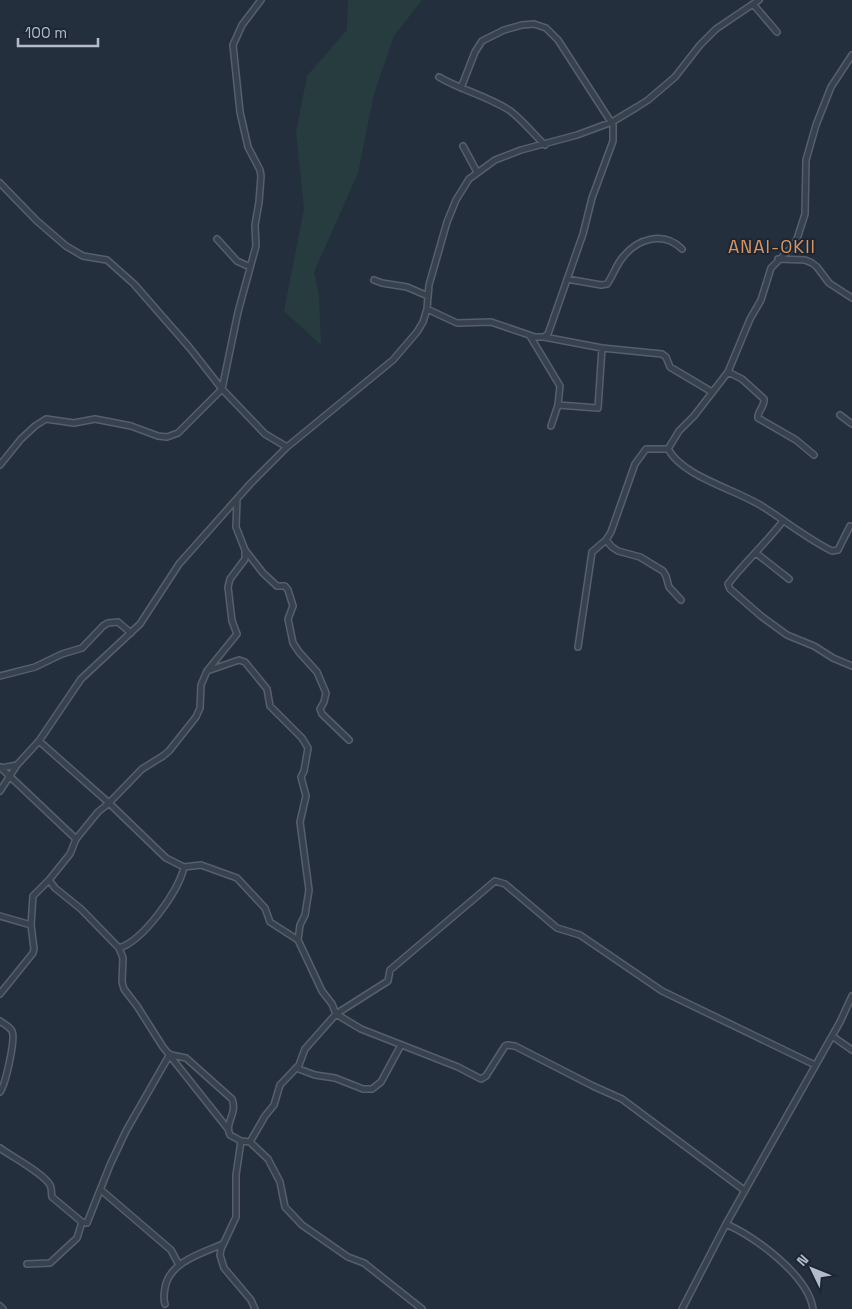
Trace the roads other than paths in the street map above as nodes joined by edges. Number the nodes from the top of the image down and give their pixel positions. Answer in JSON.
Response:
{"nodes":[{"id":1,"x":261,"y":0,"type":"edge"},
{"id":2,"x":759,"y":0,"type":"edge"},
{"id":3,"x":753,"y":4,"type":"junction"},
{"id":4,"x":777,"y":32,"type":"dead end"},
{"id":5,"x":852,"y":55,"type":"edge"},
{"id":6,"x":439,"y":77,"type":"dead end"},
{"id":7,"x":460,"y":88,"type":"junction"},
{"id":8,"x":612,"y":122,"type":"junction"},
{"id":9,"x":545,"y":145,"type":"junction"},
{"id":10,"x":463,"y":146,"type":"dead end"},
{"id":11,"x":477,"y":172,"type":"junction"},
{"id":12,"x":0,"y":183,"type":"edge"},
{"id":13,"x":217,"y":240,"type":"dead end"},
{"id":14,"x":682,"y":249,"type":"dead end"},
{"id":15,"x":778,"y":259,"type":"junction"},
{"id":16,"x":250,"y":267,"type":"junction"},
{"id":17,"x":567,"y":279,"type":"junction"},
{"id":18,"x":374,"y":280,"type":"dead end"},
{"id":19,"x":428,"y":296,"type":"junction"},
{"id":20,"x":852,"y":298,"type":"edge"},
{"id":21,"x":427,"y":309,"type":"junction"},
{"id":22,"x":530,"y":336,"type":"junction"},
{"id":23,"x":544,"y":337,"type":"junction"},
{"id":24,"x":602,"y":348,"type":"junction"},
{"id":25,"x":728,"y":372,"type":"junction"},
{"id":26,"x":222,"y":389,"type":"junction"},
{"id":27,"x":712,"y":392,"type":"junction"},
{"id":28,"x":558,"y":405,"type":"junction"},
{"id":29,"x":840,"y":415,"type":"dead end"},
{"id":30,"x":852,"y":424,"type":"edge"},
{"id":31,"x":551,"y":426,"type":"dead end"},
{"id":32,"x":287,"y":447,"type":"junction"},
{"id":33,"x":668,"y":449,"type":"junction"},
{"id":34,"x":814,"y":456,"type":"dead end"},
{"id":35,"x":0,"y":465,"type":"edge"},
{"id":36,"x":237,"y":499,"type":"junction"},
{"id":37,"x":783,"y":521,"type":"junction"},
{"id":38,"x":850,"y":526,"type":"dead end"},
{"id":39,"x":606,"y":540,"type":"junction"},
{"id":40,"x":245,"y":550,"type":"junction"},
{"id":41,"x":756,"y":553,"type":"junction"},
{"id":42,"x":789,"y":579,"type":"dead end"},
{"id":43,"x":681,"y":600,"type":"dead end"},
{"id":44,"x":131,"y":633,"type":"junction"},
{"id":45,"x":578,"y":647,"type":"dead end"},
{"id":46,"x":852,"y":666,"type":"edge"},
{"id":47,"x":207,"y":671,"type":"junction"},
{"id":48,"x":0,"y":676,"type":"edge"},
{"id":49,"x":349,"y":740,"type":"dead end"},
{"id":50,"x":39,"y":741,"type":"junction"},
{"id":51,"x":17,"y":765,"type":"junction"},
{"id":52,"x":0,"y":767,"type":"edge"},
{"id":53,"x":10,"y":775,"type":"junction"},
{"id":54,"x":0,"y":791,"type":"edge"},
{"id":55,"x":109,"y":803,"type":"junction"},
{"id":56,"x":76,"y":839,"type":"junction"},
{"id":57,"x":184,"y":867,"type":"junction"},
{"id":58,"x":49,"y":880,"type":"junction"},
{"id":59,"x":0,"y":916,"type":"edge"},
{"id":60,"x":32,"y":925,"type":"junction"},
{"id":61,"x":298,"y":940,"type":"junction"},
{"id":62,"x":119,"y":948,"type":"junction"},
{"id":63,"x":0,"y":994,"type":"edge"},
{"id":64,"x":852,"y":996,"type":"edge"},
{"id":65,"x":336,"y":1014,"type":"junction"},
{"id":66,"x":0,"y":1021,"type":"edge"},
{"id":67,"x":832,"y":1036,"type":"junction"},
{"id":68,"x":401,"y":1045,"type":"junction"},
{"id":69,"x":852,"y":1050,"type":"edge"},
{"id":70,"x":170,"y":1054,"type":"junction"},
{"id":71,"x":815,"y":1065,"type":"junction"},
{"id":72,"x":296,"y":1068,"type":"junction"},
{"id":73,"x":0,"y":1092,"type":"edge"},
{"id":74,"x":228,"y":1129,"type":"junction"},
{"id":75,"x":241,"y":1142,"type":"junction"},
{"id":76,"x":250,"y":1142,"type":"junction"},
{"id":77,"x":0,"y":1148,"type":"edge"},
{"id":78,"x":101,"y":1190,"type":"junction"},
{"id":79,"x":744,"y":1190,"type":"junction"},
{"id":80,"x":82,"y":1222,"type":"junction"},
{"id":81,"x":726,"y":1224,"type":"junction"},
{"id":82,"x":223,"y":1244,"type":"junction"},
{"id":83,"x":27,"y":1264,"type":"dead end"},
{"id":84,"x":179,"y":1266,"type":"junction"},
{"id":85,"x":165,"y":1304,"type":"dead end"},
{"id":86,"x":0,"y":1306,"type":"edge"},
{"id":87,"x":3,"y":1309,"type":"edge"},
{"id":88,"x":255,"y":1309,"type":"edge"},
{"id":89,"x":422,"y":1309,"type":"edge"},
{"id":90,"x":682,"y":1309,"type":"edge"},
{"id":91,"x":813,"y":1309,"type":"edge"}],
"edges":[{"from":1,"to":16,"type":"street"},
{"from":2,"to":3,"type":"street"},
{"from":3,"to":4,"type":"street"},
{"from":3,"to":8,"type":"street"},
{"from":5,"to":15,"type":"street"},
{"from":6,"to":7,"type":"street"},
{"from":7,"to":8,"type":"street"},
{"from":7,"to":9,"type":"street"},
{"from":8,"to":9,"type":"street"},
{"from":8,"to":17,"type":"street"},
{"from":9,"to":11,"type":"street"},
{"from":10,"to":11,"type":"street"},
{"from":11,"to":19,"type":"street"},
{"from":12,"to":26,"type":"street"},
{"from":13,"to":16,"type":"street"},
{"from":14,"to":17,"type":"street"},
{"from":15,"to":20,"type":"street"},
{"from":15,"to":25,"type":"street"},
{"from":16,"to":26,"type":"street"},
{"from":17,"to":23,"type":"street"},
{"from":18,"to":19,"type":"street"},
{"from":19,"to":21,"type":"street"},
{"from":21,"to":22,"type":"street"},
{"from":21,"to":32,"type":"street"},
{"from":22,"to":23,"type":"street"},
{"from":22,"to":28,"type":"street"},
{"from":23,"to":24,"type":"street"},
{"from":24,"to":27,"type":"street"},
{"from":24,"to":28,"type":"street"},
{"from":25,"to":27,"type":"street"},
{"from":25,"to":34,"type":"street"},
{"from":26,"to":32,"type":"street"},
{"from":26,"to":35,"type":"street"},
{"from":27,"to":33,"type":"street"},
{"from":28,"to":31,"type":"street"},
{"from":29,"to":30,"type":"street"},
{"from":32,"to":36,"type":"street"},
{"from":33,"to":37,"type":"street"},
{"from":33,"to":39,"type":"street"},
{"from":36,"to":40,"type":"street"},
{"from":36,"to":44,"type":"street"},
{"from":37,"to":38,"type":"street"},
{"from":37,"to":41,"type":"street"},
{"from":39,"to":43,"type":"street"},
{"from":39,"to":45,"type":"street"},
{"from":40,"to":47,"type":"street"},
{"from":40,"to":49,"type":"street"},
{"from":41,"to":42,"type":"street"},
{"from":41,"to":46,"type":"street"},
{"from":44,"to":48,"type":"street"},
{"from":44,"to":50,"type":"street"},
{"from":47,"to":55,"type":"street"},
{"from":47,"to":61,"type":"street"},
{"from":50,"to":51,"type":"street"},
{"from":50,"to":55,"type":"street"},
{"from":51,"to":52,"type":"street"},
{"from":51,"to":53,"type":"street"},
{"from":52,"to":53,"type":"street"},
{"from":53,"to":54,"type":"street"},
{"from":53,"to":56,"type":"street"},
{"from":55,"to":56,"type":"street"},
{"from":55,"to":57,"type":"street"},
{"from":56,"to":58,"type":"street"},
{"from":57,"to":61,"type":"street"},
{"from":57,"to":62,"type":"street"},
{"from":58,"to":60,"type":"street"},
{"from":58,"to":62,"type":"street"},
{"from":59,"to":60,"type":"street"},
{"from":60,"to":63,"type":"street"},
{"from":61,"to":65,"type":"street"},
{"from":62,"to":70,"type":"street"},
{"from":64,"to":67,"type":"street"},
{"from":65,"to":68,"type":"street"},
{"from":65,"to":71,"type":"street"},
{"from":65,"to":72,"type":"street"},
{"from":66,"to":73,"type":"street"},
{"from":67,"to":69,"type":"street"},
{"from":67,"to":71,"type":"street"},
{"from":68,"to":72,"type":"street"},
{"from":68,"to":79,"type":"street"},
{"from":70,"to":74,"type":"street"},
{"from":70,"to":74,"type":"street"},
{"from":70,"to":78,"type":"street"},
{"from":71,"to":79,"type":"street"},
{"from":72,"to":76,"type":"street"},
{"from":74,"to":75,"type":"street"},
{"from":75,"to":76,"type":"street"},
{"from":75,"to":82,"type":"street"},
{"from":76,"to":89,"type":"street"},
{"from":77,"to":80,"type":"street"},
{"from":78,"to":80,"type":"street"},
{"from":78,"to":84,"type":"street"},
{"from":79,"to":81,"type":"street"},
{"from":80,"to":83,"type":"street"},
{"from":81,"to":90,"type":"street"},
{"from":81,"to":91,"type":"street"},
{"from":82,"to":84,"type":"street"},
{"from":82,"to":88,"type":"street"},
{"from":84,"to":85,"type":"street"},
{"from":86,"to":87,"type":"street"}]}
